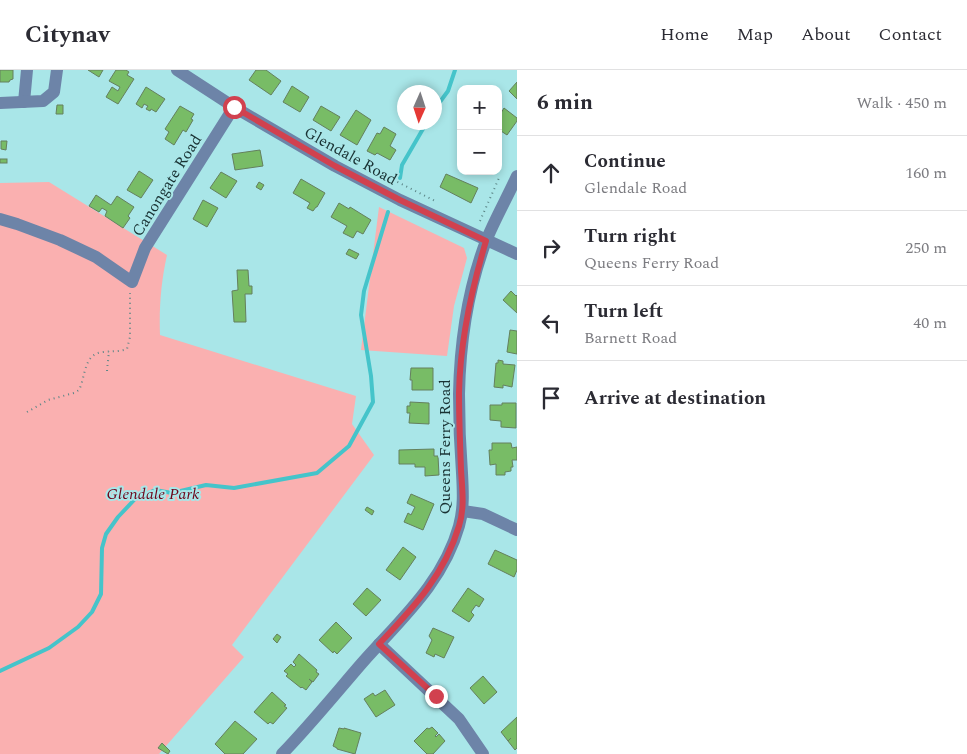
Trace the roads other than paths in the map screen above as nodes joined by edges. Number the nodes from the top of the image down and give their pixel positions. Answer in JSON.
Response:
{"nodes":[{"id":1,"x":27,"y":70,"type":"edge"},
{"id":2,"x":57,"y":70,"type":"edge"},
{"id":3,"x":177,"y":70,"type":"edge"},
{"id":4,"x":24,"y":102,"type":"junction"},
{"id":5,"x":0,"y":103,"type":"edge"},
{"id":6,"x":234,"y":107,"type":"junction"},
{"id":7,"x":517,"y":176,"type":"edge"},
{"id":8,"x":0,"y":220,"type":"edge"},
{"id":9,"x":486,"y":241,"type":"junction"},
{"id":10,"x":517,"y":254,"type":"edge"},
{"id":11,"x":463,"y":511,"type":"junction"},
{"id":12,"x":517,"y":530,"type":"edge"},
{"id":13,"x":379,"y":644,"type":"junction"},
{"id":14,"x":288,"y":752,"type":"edge"},
{"id":15,"x":483,"y":754,"type":"edge"}],
"edges":[{"from":1,"to":4,"type":"street"},
{"from":2,"to":4,"type":"street"},
{"from":3,"to":6,"type":"street","name":"Glendale Road"},
{"from":4,"to":5,"type":"street"},
{"from":6,"to":8,"type":"street","name":"Canongate Road"},
{"from":6,"to":9,"type":"street","name":"Glendale Road"},
{"from":7,"to":9,"type":"street","name":"Queens Ferry Road"},
{"from":9,"to":10,"type":"street","name":"Glendale Road"},
{"from":9,"to":11,"type":"street","name":"Queens Ferry Road"},
{"from":11,"to":12,"type":"street"},
{"from":11,"to":13,"type":"street","name":"Queens Ferry Road"},
{"from":13,"to":14,"type":"street","name":"Queens Ferry Road"},
{"from":13,"to":15,"type":"street"}]}
